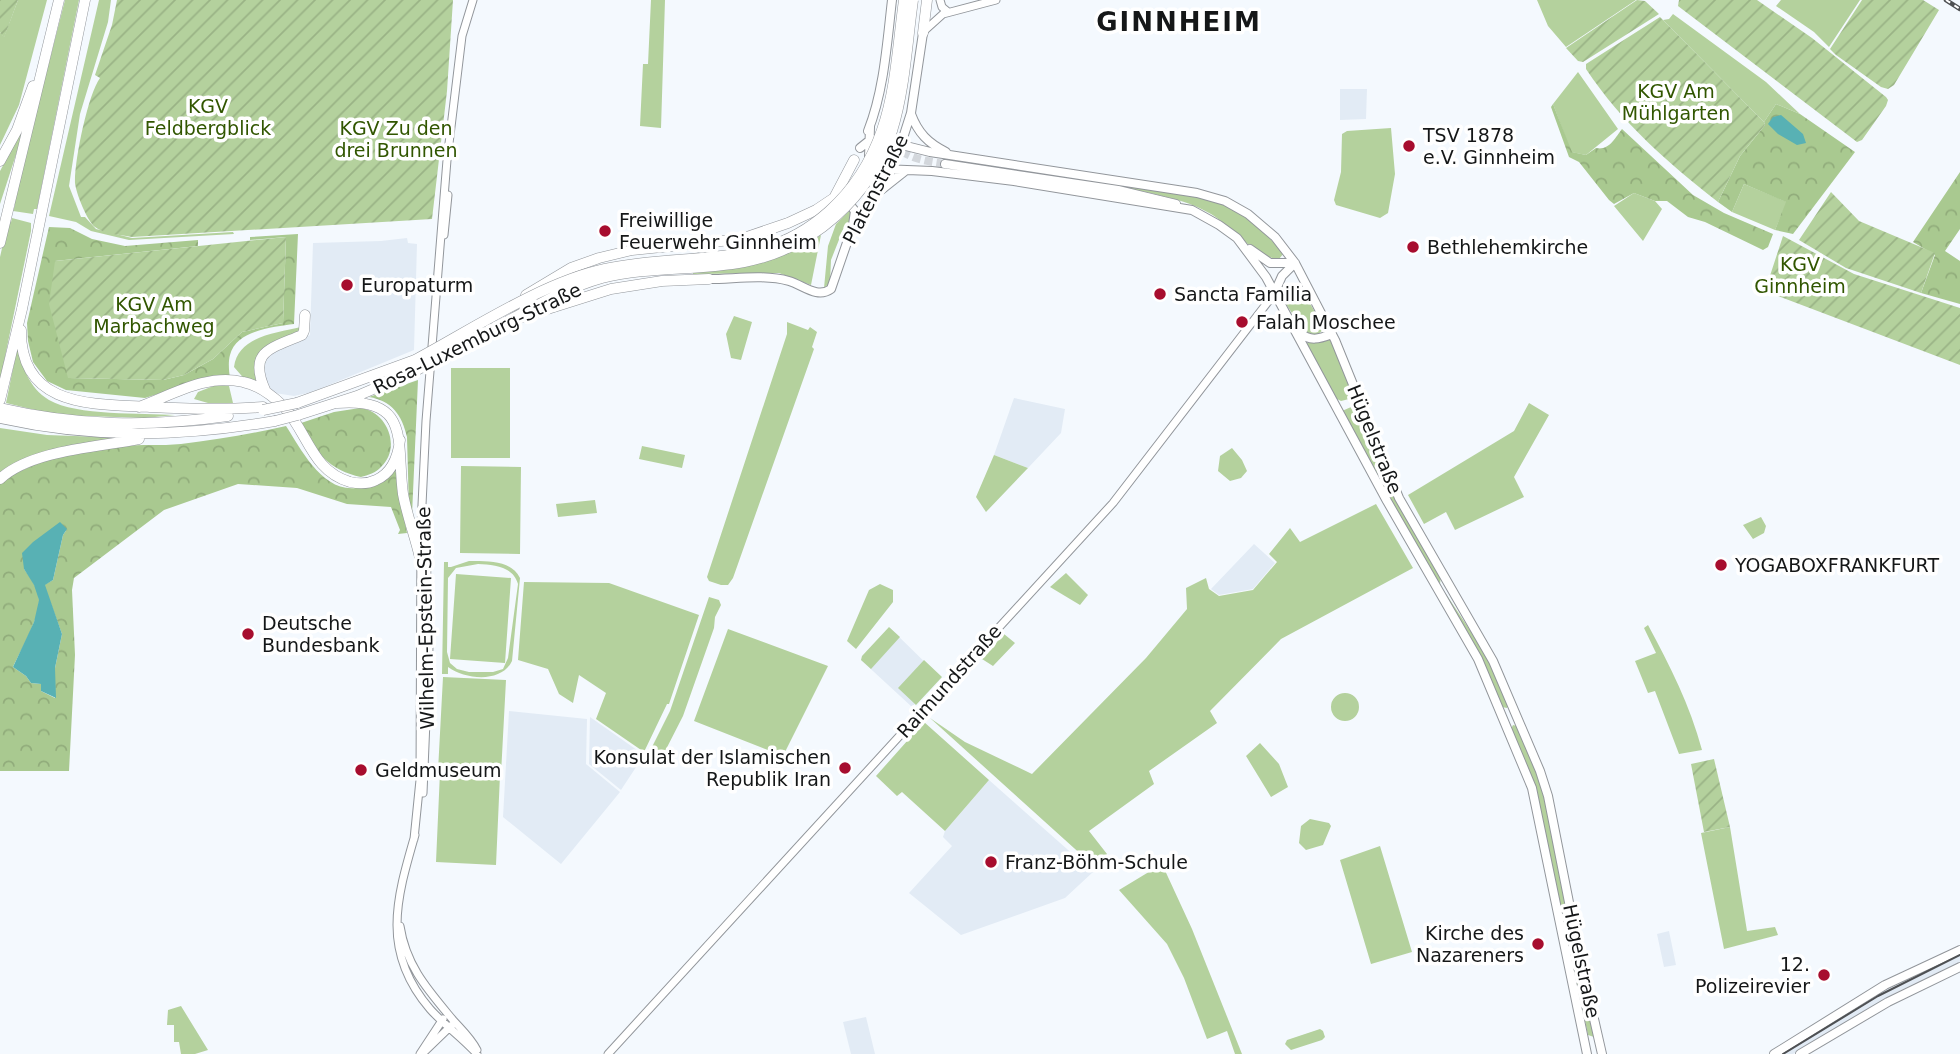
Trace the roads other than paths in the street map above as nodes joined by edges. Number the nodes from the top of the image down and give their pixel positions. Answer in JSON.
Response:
{"nodes":[{"id":1,"x":60,"y":0,"type":"edge"},
{"id":2,"x":85,"y":0,"type":"edge"},
{"id":3,"x":473,"y":0,"type":"edge"},
{"id":4,"x":891,"y":0,"type":"edge"},
{"id":5,"x":904,"y":0,"type":"edge"},
{"id":6,"x":913,"y":0,"type":"edge"},
{"id":7,"x":928,"y":0,"type":"edge"},
{"id":8,"x":940,"y":0,"type":"edge"},
{"id":9,"x":996,"y":0,"type":"edge"},
{"id":10,"x":948,"y":12,"type":"junction"},
{"id":11,"x":923,"y":33,"type":"junction"},
{"id":12,"x":44,"y":60,"type":"junction"},
{"id":13,"x":911,"y":113,"type":"junction"},
{"id":14,"x":870,"y":127,"type":"junction"},
{"id":15,"x":868,"y":142,"type":"junction"},
{"id":16,"x":901,"y":145,"type":"junction"},
{"id":17,"x":860,"y":148,"type":"junction"},
{"id":18,"x":955,"y":156,"type":"junction"},
{"id":19,"x":854,"y":160,"type":"joint"},
{"id":20,"x":0,"y":161,"type":"edge"},
{"id":21,"x":945,"y":164,"type":"tunnel mouth"},
{"id":22,"x":889,"y":170,"type":"junction"},
{"id":23,"x":905,"y":171,"type":"junction"},
{"id":24,"x":838,"y":198,"type":"junction"},
{"id":25,"x":871,"y":199,"type":"junction"},
{"id":26,"x":1192,"y":210,"type":"junction"},
{"id":27,"x":851,"y":231,"type":"junction"},
{"id":28,"x":1239,"y":241,"type":"junction"},
{"id":29,"x":0,"y":243,"type":"edge"},
{"id":30,"x":1295,"y":263,"type":"junction"},
{"id":31,"x":709,"y":279,"type":"joint"},
{"id":32,"x":1274,"y":294,"type":"junction"},
{"id":33,"x":22,"y":309,"type":"junction"},
{"id":34,"x":305,"y":315,"type":"dead end"},
{"id":35,"x":494,"y":317,"type":"junction"},
{"id":36,"x":508,"y":321,"type":"junction"},
{"id":37,"x":1294,"y":327,"type":"junction"},
{"id":38,"x":1332,"y":334,"type":"junction"},
{"id":39,"x":266,"y":392,"type":"junction"},
{"id":40,"x":0,"y":400,"type":"edge"},
{"id":41,"x":337,"y":403,"type":"junction"},
{"id":42,"x":139,"y":407,"type":"junction"},
{"id":43,"x":0,"y":408,"type":"edge"},
{"id":44,"x":263,"y":409,"type":"junction"},
{"id":45,"x":3,"y":420,"type":"edge"},
{"id":46,"x":163,"y":434,"type":"junction"},
{"id":47,"x":400,"y":440,"type":"junction"},
{"id":48,"x":0,"y":479,"type":"edge"},
{"id":49,"x":422,"y":479,"type":"junction"},
{"id":50,"x":420,"y":558,"type":"junction"},
{"id":51,"x":1512,"y":706,"type":"junction"},
{"id":52,"x":1500,"y":711,"type":"junction"},
{"id":53,"x":1519,"y":723,"type":"junction"},
{"id":54,"x":1506,"y":726,"type":"junction"},
{"id":55,"x":414,"y":839,"type":"junction"},
{"id":56,"x":397,"y":911,"type":"junction"},
{"id":57,"x":1960,"y":950,"type":"edge"},
{"id":58,"x":1960,"y":967,"type":"edge"},
{"id":59,"x":447,"y":1013,"type":"junction"},
{"id":60,"x":441,"y":1021,"type":"junction"},
{"id":61,"x":452,"y":1025,"type":"junction"},
{"id":62,"x":1583,"y":1034,"type":"junction"},
{"id":63,"x":1596,"y":1052,"type":"edge"},
{"id":64,"x":421,"y":1054,"type":"edge"},
{"id":65,"x":478,"y":1054,"type":"edge"},
{"id":66,"x":608,"y":1054,"type":"edge"},
{"id":67,"x":1774,"y":1054,"type":"edge"},
{"id":68,"x":1800,"y":1054,"type":"edge"}],
"edges":[{"from":1,"to":12,"type":"highway"},
{"from":2,"to":33,"type":"highway"},
{"from":3,"to":49,"type":"main road","name":"Wilhelm-Epstein-Straße"},
{"from":4,"to":14,"type":"main road","name":"Platenstraße"},
{"from":5,"to":35,"type":"highway","name":"Rosa-Luxemburg-Straße","bridge":true},
{"from":6,"to":36,"type":"highway","name":"Rosa-Luxemburg-Straße","bridge":true},
{"from":7,"to":11,"type":"highway"},
{"from":8,"to":10,"type":"main road"},
{"from":9,"to":10,"type":"main road"},
{"from":10,"to":11,"type":"main road"},
{"from":11,"to":13,"type":"main road","name":"Platenstraße"},
{"from":12,"to":20,"type":"highway"},
{"from":12,"to":29,"type":"highway"},
{"from":13,"to":16,"type":"main road","name":"Platenstraße"},
{"from":13,"to":18,"type":"main road"},
{"from":14,"to":15,"type":"main road"},
{"from":14,"to":17,"type":"main road","name":"Platenstraße"},
{"from":15,"to":16,"type":"main road","name":"Hügelstraße"},
{"from":15,"to":17,"type":"main road"},
{"from":15,"to":22,"type":"main road"},
{"from":16,"to":18,"type":"main road","name":"Hügelstraße"},
{"from":16,"to":22,"type":"main road","name":"Platenstraße"},
{"from":17,"to":19,"type":"main road","name":"Platenstraße"},
{"from":18,"to":30,"type":"main road","name":"Hügelstraße"},
{"from":19,"to":24,"type":"highway"},
{"from":21,"to":26,"type":"main road"},
{"from":22,"to":23,"type":"main road","name":"Hügelstraße"},
{"from":22,"to":25,"type":"main road","name":"Platenstraße"},
{"from":23,"to":25,"type":"main road"},
{"from":23,"to":26,"type":"main road","name":"Hügelstraße"},
{"from":24,"to":27,"type":"main road"},
{"from":24,"to":35,"type":"highway","bridge":true},
{"from":25,"to":27,"type":"main road","name":"Platenstraße"},
{"from":26,"to":28,"type":"main road","name":"Hügelstraße"},
{"from":27,"to":31,"type":"main road","name":"Platenstraße"},
{"from":28,"to":30,"type":"main road"},
{"from":28,"to":32,"type":"main road","name":"Hügelstraße"},
{"from":30,"to":32,"type":"main road"},
{"from":30,"to":38,"type":"main road","name":"Hügelstraße"},
{"from":31,"to":36,"type":"highway","bridge":true},
{"from":32,"to":37,"type":"main road","name":"Hügelstraße"},
{"from":32,"to":66,"type":"main road","name":"Raimundstraße"},
{"from":33,"to":40,"type":"highway"},
{"from":33,"to":42,"type":"highway"},
{"from":34,"to":39,"type":"highway"},
{"from":35,"to":44,"type":"highway","name":"Rosa-Luxemburg-Straße","bridge":true},
{"from":36,"to":41,"type":"highway","name":"Rosa-Luxemburg-Straße","bridge":true},
{"from":37,"to":38,"type":"main road"},
{"from":37,"to":52,"type":"main road","name":"Hügelstraße"},
{"from":38,"to":51,"type":"main road","name":"Hügelstraße"},
{"from":39,"to":42,"type":"highway"},
{"from":39,"to":47,"type":"highway"},
{"from":41,"to":46,"type":"highway","name":"Rosa-Luxemburg-Straße","bridge":true},
{"from":41,"to":47,"type":"highway"},
{"from":42,"to":44,"type":"highway"},
{"from":43,"to":44,"type":"highway"},
{"from":45,"to":46,"type":"highway","name":"Rosa-Luxemburg-Straße"},
{"from":46,"to":48,"type":"highway"},
{"from":47,"to":50,"type":"highway"},
{"from":49,"to":50,"type":"main road","name":"Wilhelm-Epstein-Straße"},
{"from":49,"to":55,"type":"main road","name":"Wilhelm-Epstein-Straße"},
{"from":50,"to":55,"type":"main road","name":"Wilhelm-Epstein-Straße"},
{"from":51,"to":52,"type":"main road"},
{"from":51,"to":53,"type":"main road","name":"Hügelstraße"},
{"from":52,"to":54,"type":"main road","name":"Hügelstraße"},
{"from":53,"to":54,"type":"main road"},
{"from":53,"to":63,"type":"main road","name":"Hügelstraße"},
{"from":54,"to":62,"type":"main road","name":"Hügelstraße"},
{"from":55,"to":56,"type":"main road","name":"Wilhelm-Epstein-Straße"},
{"from":56,"to":59,"type":"main road"},
{"from":56,"to":60,"type":"main road"},
{"from":57,"to":67,"type":"main road"},
{"from":58,"to":68,"type":"main road"},
{"from":59,"to":60,"type":"main road"},
{"from":59,"to":61,"type":"main road"},
{"from":60,"to":61,"type":"main road"},
{"from":60,"to":64,"type":"main road"},
{"from":61,"to":64,"type":"main road"},
{"from":61,"to":65,"type":"main road"},
{"from":62,"to":63,"type":"main road","name":"Hügelstraße"},
{"from":62,"to":63,"type":"main road"}]}
